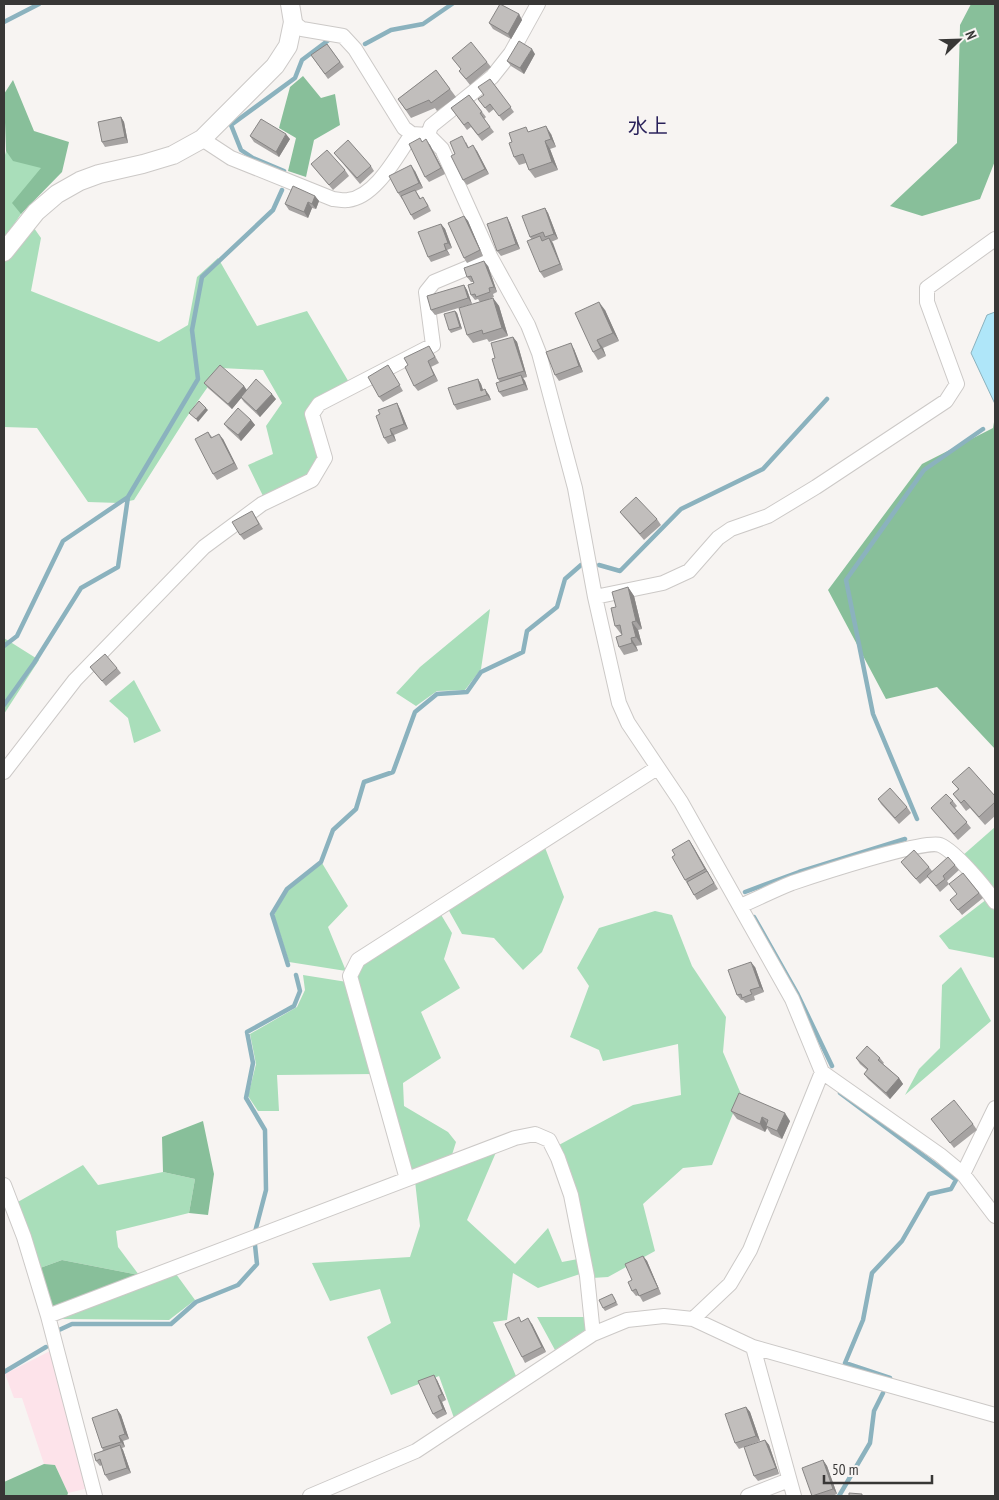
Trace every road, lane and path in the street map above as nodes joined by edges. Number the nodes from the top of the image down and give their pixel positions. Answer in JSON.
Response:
{"nodes":[{"id":1,"x":290,"y":4,"type":"edge"},
{"id":2,"x":538,"y":4,"type":"edge"},
{"id":3,"x":293,"y":22,"type":"junction"},
{"id":4,"x":412,"y":134,"type":"junction"},
{"id":5,"x":428,"y":135,"type":"junction"},
{"id":6,"x":202,"y":139,"type":"junction"},
{"id":7,"x":995,"y":239,"type":"edge"},
{"id":8,"x":4,"y":252,"type":"edge"},
{"id":9,"x":491,"y":258,"type":"junction"},
{"id":10,"x":595,"y":597,"type":"junction"},
{"id":11,"x":658,"y":768,"type":"junction"},
{"id":12,"x":4,"y":772,"type":"edge"},
{"id":13,"x":995,"y":902,"type":"edge"},
{"id":14,"x":740,"y":906,"type":"junction"},
{"id":15,"x":822,"y":1072,"type":"junction"},
{"id":16,"x":995,"y":1108,"type":"edge"},
{"id":17,"x":964,"y":1174,"type":"junction"},
{"id":18,"x":407,"y":1179,"type":"junction"},
{"id":19,"x":4,"y":1185,"type":"edge"},
{"id":20,"x":995,"y":1216,"type":"edge"},
{"id":21,"x":48,"y":1316,"type":"junction"},
{"id":22,"x":693,"y":1319,"type":"junction"},
{"id":23,"x":593,"y":1334,"type":"junction"},
{"id":24,"x":753,"y":1348,"type":"junction"},
{"id":25,"x":995,"y":1415,"type":"edge"},
{"id":26,"x":789,"y":1480,"type":"junction"},
{"id":27,"x":95,"y":1496,"type":"edge"},
{"id":28,"x":310,"y":1496,"type":"edge"},
{"id":29,"x":748,"y":1496,"type":"edge"},
{"id":30,"x":794,"y":1496,"type":"edge"}],
"edges":[{"from":1,"to":3,"type":"street"},
{"from":2,"to":5,"type":"street"},
{"from":3,"to":4,"type":"street"},
{"from":3,"to":6,"type":"street"},
{"from":4,"to":5,"type":"street"},
{"from":4,"to":6,"type":"street"},
{"from":5,"to":9,"type":"street"},
{"from":6,"to":8,"type":"street"},
{"from":7,"to":10,"type":"street"},
{"from":9,"to":10,"type":"street"},
{"from":9,"to":12,"type":"street"},
{"from":10,"to":11,"type":"street"},
{"from":11,"to":14,"type":"street"},
{"from":11,"to":18,"type":"street"},
{"from":13,"to":14,"type":"street"},
{"from":14,"to":15,"type":"street"},
{"from":15,"to":17,"type":"street"},
{"from":15,"to":22,"type":"street"},
{"from":16,"to":17,"type":"street"},
{"from":17,"to":20,"type":"street"},
{"from":18,"to":21,"type":"street"},
{"from":18,"to":23,"type":"street"},
{"from":19,"to":21,"type":"street"},
{"from":21,"to":27,"type":"street"},
{"from":22,"to":23,"type":"street"},
{"from":22,"to":24,"type":"street"},
{"from":23,"to":28,"type":"street"},
{"from":24,"to":25,"type":"street"},
{"from":24,"to":26,"type":"street"},
{"from":26,"to":29,"type":"street"},
{"from":26,"to":30,"type":"street"}]}
